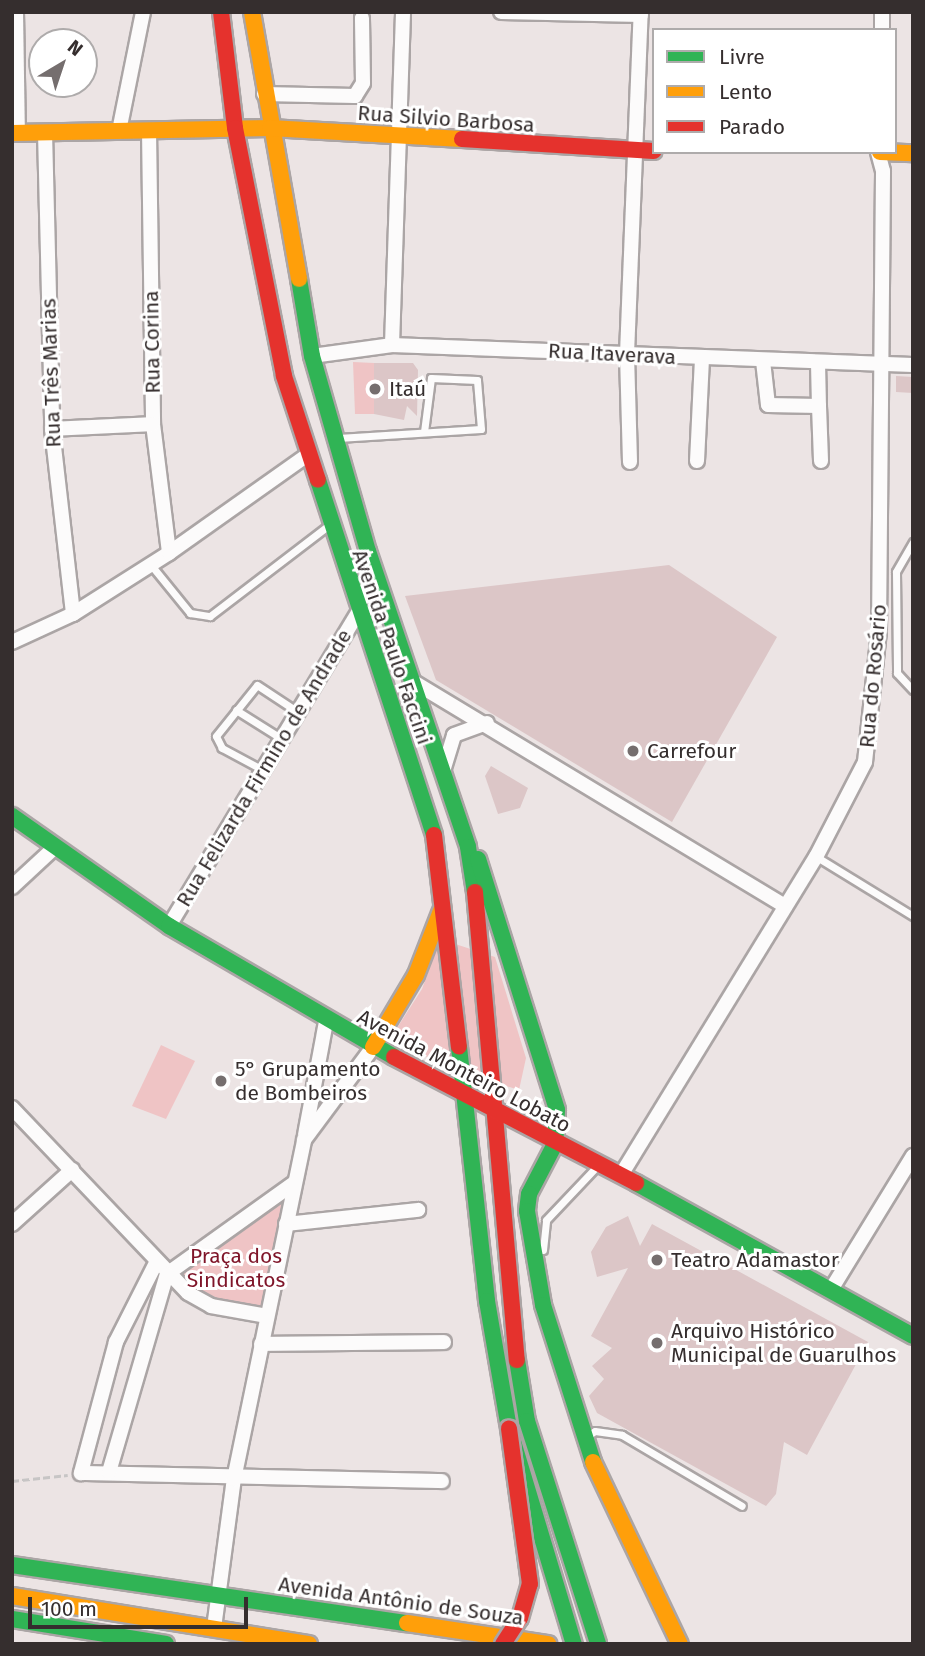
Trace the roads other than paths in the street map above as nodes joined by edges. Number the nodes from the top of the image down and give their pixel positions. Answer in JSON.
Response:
{"nodes":[{"id":1,"x":16,"y":12,"type":"edge"},
{"id":2,"x":143,"y":12,"type":"edge"},
{"id":3,"x":220,"y":12,"type":"edge"},
{"id":4,"x":251,"y":12,"type":"edge"},
{"id":5,"x":403,"y":12,"type":"edge"},
{"id":6,"x":501,"y":12,"type":"edge"},
{"id":7,"x":641,"y":13,"type":"edge"},
{"id":8,"x":362,"y":18,"type":"dead end"},
{"id":9,"x":264,"y":94,"type":"junction"},
{"id":10,"x":235,"y":128,"type":"junction"},
{"id":11,"x":270,"y":128,"type":"junction"},
{"id":12,"x":149,"y":130,"type":"junction"},
{"id":13,"x":119,"y":131,"type":"junction"},
{"id":14,"x":45,"y":132,"type":"junction"},
{"id":15,"x":15,"y":133,"type":"edge"},
{"id":16,"x":402,"y":139,"type":"junction"},
{"id":17,"x":636,"y":151,"type":"junction"},
{"id":18,"x":652,"y":151,"type":"edge"},
{"id":19,"x":879,"y":154,"type":"edge"},
{"id":20,"x":392,"y":345,"type":"junction"},
{"id":21,"x":627,"y":354,"type":"junction"},
{"id":22,"x":312,"y":356,"type":"junction"},
{"id":23,"x":702,"y":358,"type":"junction"},
{"id":24,"x":763,"y":362,"type":"junction"},
{"id":25,"x":818,"y":363,"type":"junction"},
{"id":26,"x":882,"y":365,"type":"junction"},
{"id":27,"x":913,"y":365,"type":"edge"},
{"id":28,"x":284,"y":376,"type":"junction"},
{"id":29,"x":819,"y":406,"type":"junction"},
{"id":30,"x":153,"y":424,"type":"junction"},
{"id":31,"x":52,"y":429,"type":"junction"},
{"id":32,"x":424,"y":432,"type":"junction"},
{"id":33,"x":336,"y":439,"type":"junction"},
{"id":34,"x":306,"y":456,"type":"junction"},
{"id":35,"x":697,"y":461,"type":"dead end"},
{"id":36,"x":821,"y":461,"type":"dead end"},
{"id":37,"x":630,"y":462,"type":"dead end"},
{"id":38,"x":329,"y":524,"type":"junction"},
{"id":39,"x":913,"y":542,"type":"edge"},
{"id":40,"x":368,"y":551,"type":"junction"},
{"id":41,"x":169,"y":553,"type":"junction"},
{"id":42,"x":342,"y":561,"type":"junction"},
{"id":43,"x":150,"y":565,"type":"junction"},
{"id":44,"x":359,"y":611,"type":"junction"},
{"id":45,"x":73,"y":614,"type":"junction"},
{"id":46,"x":12,"y":642,"type":"edge"},
{"id":47,"x":403,"y":657,"type":"junction"},
{"id":48,"x":412,"y":681,"type":"junction"},
{"id":49,"x":913,"y":690,"type":"edge"},
{"id":50,"x":236,"y":710,"type":"junction"},
{"id":51,"x":298,"y":712,"type":"junction"},
{"id":52,"x":488,"y":723,"type":"junction"},
{"id":53,"x":282,"y":739,"type":"junction"},
{"id":54,"x":444,"y":768,"type":"junction"},
{"id":55,"x":262,"y":771,"type":"junction"},
{"id":56,"x":12,"y":816,"type":"edge"},
{"id":57,"x":468,"y":846,"type":"junction"},
{"id":58,"x":53,"y":849,"type":"junction"},
{"id":59,"x":816,"y":857,"type":"junction"},
{"id":60,"x":12,"y":887,"type":"edge"},
{"id":61,"x":443,"y":901,"type":"junction"},
{"id":62,"x":785,"y":906,"type":"junction"},
{"id":63,"x":913,"y":916,"type":"edge"},
{"id":64,"x":169,"y":926,"type":"junction"},
{"id":65,"x":326,"y":1022,"type":"junction"},
{"id":66,"x":373,"y":1047,"type":"junction"},
{"id":67,"x":463,"y":1094,"type":"junction"},
{"id":68,"x":12,"y":1108,"type":"edge"},
{"id":69,"x":494,"y":1110,"type":"junction"},
{"id":70,"x":304,"y":1140,"type":"junction"},
{"id":71,"x":555,"y":1144,"type":"junction"},
{"id":72,"x":913,"y":1156,"type":"edge"},
{"id":73,"x":599,"y":1164,"type":"junction"},
{"id":74,"x":72,"y":1170,"type":"junction"},
{"id":75,"x":621,"y":1175,"type":"junction"},
{"id":76,"x":294,"y":1184,"type":"junction"},
{"id":77,"x":418,"y":1210,"type":"dead end"},
{"id":78,"x":12,"y":1224,"type":"edge"},
{"id":79,"x":286,"y":1224,"type":"junction"},
{"id":80,"x":156,"y":1263,"type":"junction"},
{"id":81,"x":167,"y":1274,"type":"junction"},
{"id":82,"x":832,"y":1288,"type":"junction"},
{"id":83,"x":267,"y":1316,"type":"junction"},
{"id":84,"x":913,"y":1336,"type":"edge"},
{"id":85,"x":444,"y":1342,"type":"dead end"},
{"id":86,"x":261,"y":1344,"type":"junction"},
{"id":87,"x":509,"y":1428,"type":"junction"},
{"id":88,"x":581,"y":1438,"type":"junction"},
{"id":89,"x":109,"y":1472,"type":"junction"},
{"id":90,"x":234,"y":1479,"type":"junction"},
{"id":91,"x":442,"y":1480,"type":"dead end"},
{"id":92,"x":742,"y":1506,"type":"dead end"},
{"id":93,"x":12,"y":1565,"type":"edge"},
{"id":94,"x":12,"y":1596,"type":"edge"},
{"id":95,"x":219,"y":1596,"type":"junction"},
{"id":96,"x":12,"y":1619,"type":"edge"},
{"id":97,"x":214,"y":1628,"type":"junction"},
{"id":98,"x":541,"y":1643,"type":"edge"},
{"id":99,"x":166,"y":1644,"type":"edge"},
{"id":100,"x":309,"y":1644,"type":"edge"},
{"id":101,"x":503,"y":1644,"type":"edge"},
{"id":102,"x":574,"y":1644,"type":"edge"},
{"id":103,"x":598,"y":1644,"type":"edge"},
{"id":104,"x":680,"y":1644,"type":"edge"}],
"edges":[{"from":1,"to":15,"type":"street"},
{"from":2,"to":13,"type":"street"},
{"from":3,"to":10,"type":"main road","name":"Avenida Paulo Faccini"},
{"from":4,"to":9,"type":"main road","name":"Avenida Paulo Faccini"},
{"from":5,"to":16,"type":"street"},
{"from":6,"to":7,"type":"street"},
{"from":7,"to":17,"type":"street"},
{"from":8,"to":9,"type":"street"},
{"from":9,"to":11,"type":"main road","name":"Avenida Paulo Faccini"},
{"from":10,"to":11,"type":"main road","name":"Rua Silvio Barbosa"},
{"from":10,"to":12,"type":"main road","name":"Rua Silvio Barbosa"},
{"from":10,"to":28,"type":"main road","name":"Avenida Paulo Faccini"},
{"from":11,"to":16,"type":"main road","name":"Rua Silvio Barbosa"},
{"from":11,"to":22,"type":"main road","name":"Avenida Paulo Faccini"},
{"from":12,"to":13,"type":"main road","name":"Rua Silvio Barbosa"},
{"from":12,"to":30,"type":"street","name":"Rua Corina"},
{"from":13,"to":14,"type":"main road","name":"Rua Silvio Barbosa"},
{"from":14,"to":15,"type":"main road","name":"Rua Silvio Barbosa"},
{"from":14,"to":31,"type":"street","name":"Rua Três Marias"},
{"from":16,"to":17,"type":"main road","name":"Rua Silvio Barbosa"},
{"from":16,"to":20,"type":"street"},
{"from":17,"to":18,"type":"main road","name":"Rua Silvio Barbosa"},
{"from":17,"to":21,"type":"street"},
{"from":19,"to":26,"type":"street","name":"Rua do Rosário"},
{"from":20,"to":21,"type":"street","name":"Rua Itaverava"},
{"from":20,"to":22,"type":"street","name":"Rua Itaverava"},
{"from":21,"to":23,"type":"street","name":"Rua Itaverava"},
{"from":21,"to":37,"type":"street"},
{"from":22,"to":33,"type":"main road","name":"Avenida Paulo Faccini"},
{"from":23,"to":24,"type":"street","name":"Rua Itaverava"},
{"from":23,"to":35,"type":"street"},
{"from":24,"to":25,"type":"street","name":"Rua Itaverava"},
{"from":24,"to":29,"type":"street"},
{"from":25,"to":26,"type":"street","name":"Rua Itaverava"},
{"from":25,"to":29,"type":"street"},
{"from":26,"to":27,"type":"street","name":"Rua Itaverava"},
{"from":26,"to":59,"type":"street","name":"Rua do Rosário"},
{"from":28,"to":34,"type":"main road","name":"Avenida Paulo Faccini"},
{"from":28,"to":40,"type":"main road"},
{"from":29,"to":36,"type":"street"},
{"from":30,"to":31,"type":"street"},
{"from":30,"to":41,"type":"street","name":"Rua Corina"},
{"from":31,"to":45,"type":"street","name":"Rua Três Marias"},
{"from":32,"to":32,"type":"lane"},
{"from":32,"to":33,"type":"lane"},
{"from":33,"to":40,"type":"main road","name":"Avenida Paulo Faccini"},
{"from":34,"to":38,"type":"main road","name":"Avenida Paulo Faccini"},
{"from":34,"to":41,"type":"street"},
{"from":38,"to":42,"type":"main road","name":"Avenida Paulo Faccini"},
{"from":38,"to":43,"type":"lane"},
{"from":39,"to":49,"type":"lane"},
{"from":40,"to":47,"type":"main road","name":"Avenida Paulo Faccini"},
{"from":41,"to":43,"type":"street"},
{"from":42,"to":44,"type":"main road","name":"Avenida Paulo Faccini"},
{"from":42,"to":47,"type":"main road"},
{"from":43,"to":45,"type":"street"},
{"from":44,"to":51,"type":"street","name":"Rua Felizarda Firmino de Andrade"},
{"from":44,"to":61,"type":"main road","name":"Avenida Paulo Faccini"},
{"from":45,"to":46,"type":"street"},
{"from":47,"to":48,"type":"main road","name":"Avenida Paulo Faccini"},
{"from":48,"to":52,"type":"street"},
{"from":48,"to":54,"type":"main road","name":"Avenida Paulo Faccini"},
{"from":50,"to":51,"type":"lane"},
{"from":50,"to":53,"type":"lane"},
{"from":50,"to":55,"type":"lane"},
{"from":51,"to":53,"type":"street","name":"Rua Felizarda Firmino de Andrade"},
{"from":52,"to":54,"type":"street"},
{"from":52,"to":62,"type":"street"},
{"from":53,"to":55,"type":"street","name":"Rua Felizarda Firmino de Andrade"},
{"from":54,"to":57,"type":"main road","name":"Avenida Paulo Faccini"},
{"from":55,"to":64,"type":"street","name":"Rua Felizarda Firmino de Andrade"},
{"from":56,"to":58,"type":"main road","name":"Avenida Monteiro Lobato"},
{"from":57,"to":69,"type":"main road","name":"Avenida Paulo Faccini"},
{"from":57,"to":71,"type":"main road"},
{"from":58,"to":60,"type":"street"},
{"from":58,"to":64,"type":"main road","name":"Avenida Monteiro Lobato"},
{"from":59,"to":62,"type":"street","name":"Rua do Rosário"},
{"from":59,"to":63,"type":"lane"},
{"from":61,"to":66,"type":"main road"},
{"from":61,"to":67,"type":"main road","name":"Avenida Paulo Faccini"},
{"from":62,"to":75,"type":"street","name":"Rua do Rosário"},
{"from":64,"to":65,"type":"main road","name":"Avenida Monteiro Lobato"},
{"from":65,"to":66,"type":"main road","name":"Avenida Monteiro Lobato"},
{"from":65,"to":70,"type":"street"},
{"from":66,"to":67,"type":"main road","name":"Avenida Monteiro Lobato"},
{"from":66,"to":70,"type":"street"},
{"from":67,"to":69,"type":"main road","name":"Avenida Monteiro Lobato"},
{"from":67,"to":87,"type":"main road","name":"Avenida Paulo Faccini"},
{"from":68,"to":74,"type":"street"},
{"from":69,"to":71,"type":"main road","name":"Avenida Monteiro Lobato"},
{"from":69,"to":103,"type":"main road","name":"Avenida Paulo Faccini"},
{"from":70,"to":76,"type":"street"},
{"from":71,"to":73,"type":"main road","name":"Avenida Monteiro Lobato"},
{"from":71,"to":88,"type":"main road"},
{"from":72,"to":82,"type":"street"},
{"from":73,"to":75,"type":"main road","name":"Avenida Monteiro Lobato"},
{"from":73,"to":88,"type":"lane"},
{"from":74,"to":78,"type":"street"},
{"from":74,"to":80,"type":"street"},
{"from":75,"to":82,"type":"main road","name":"Avenida Monteiro Lobato"},
{"from":76,"to":79,"type":"street"},
{"from":76,"to":81,"type":"street"},
{"from":77,"to":79,"type":"street"},
{"from":79,"to":83,"type":"street"},
{"from":80,"to":81,"type":"street"},
{"from":80,"to":89,"type":"street"},
{"from":81,"to":83,"type":"street"},
{"from":81,"to":89,"type":"street"},
{"from":82,"to":84,"type":"main road","name":"Avenida Monteiro Lobato"},
{"from":83,"to":86,"type":"street"},
{"from":85,"to":86,"type":"street"},
{"from":86,"to":90,"type":"street"},
{"from":87,"to":101,"type":"main road","bridge":true},
{"from":87,"to":102,"type":"main road","bridge":true},
{"from":88,"to":92,"type":"lane"},
{"from":88,"to":104,"type":"main road"},
{"from":89,"to":90,"type":"street"},
{"from":90,"to":91,"type":"street"},
{"from":90,"to":95,"type":"street"},
{"from":93,"to":95,"type":"main road","name":"Avenida Antônio de Souza"},
{"from":94,"to":97,"type":"main road"},
{"from":95,"to":97,"type":"street"},
{"from":95,"to":98,"type":"main road","name":"Avenida Antônio de Souza"},
{"from":96,"to":99,"type":"main road"},
{"from":97,"to":100,"type":"main road"}]}
